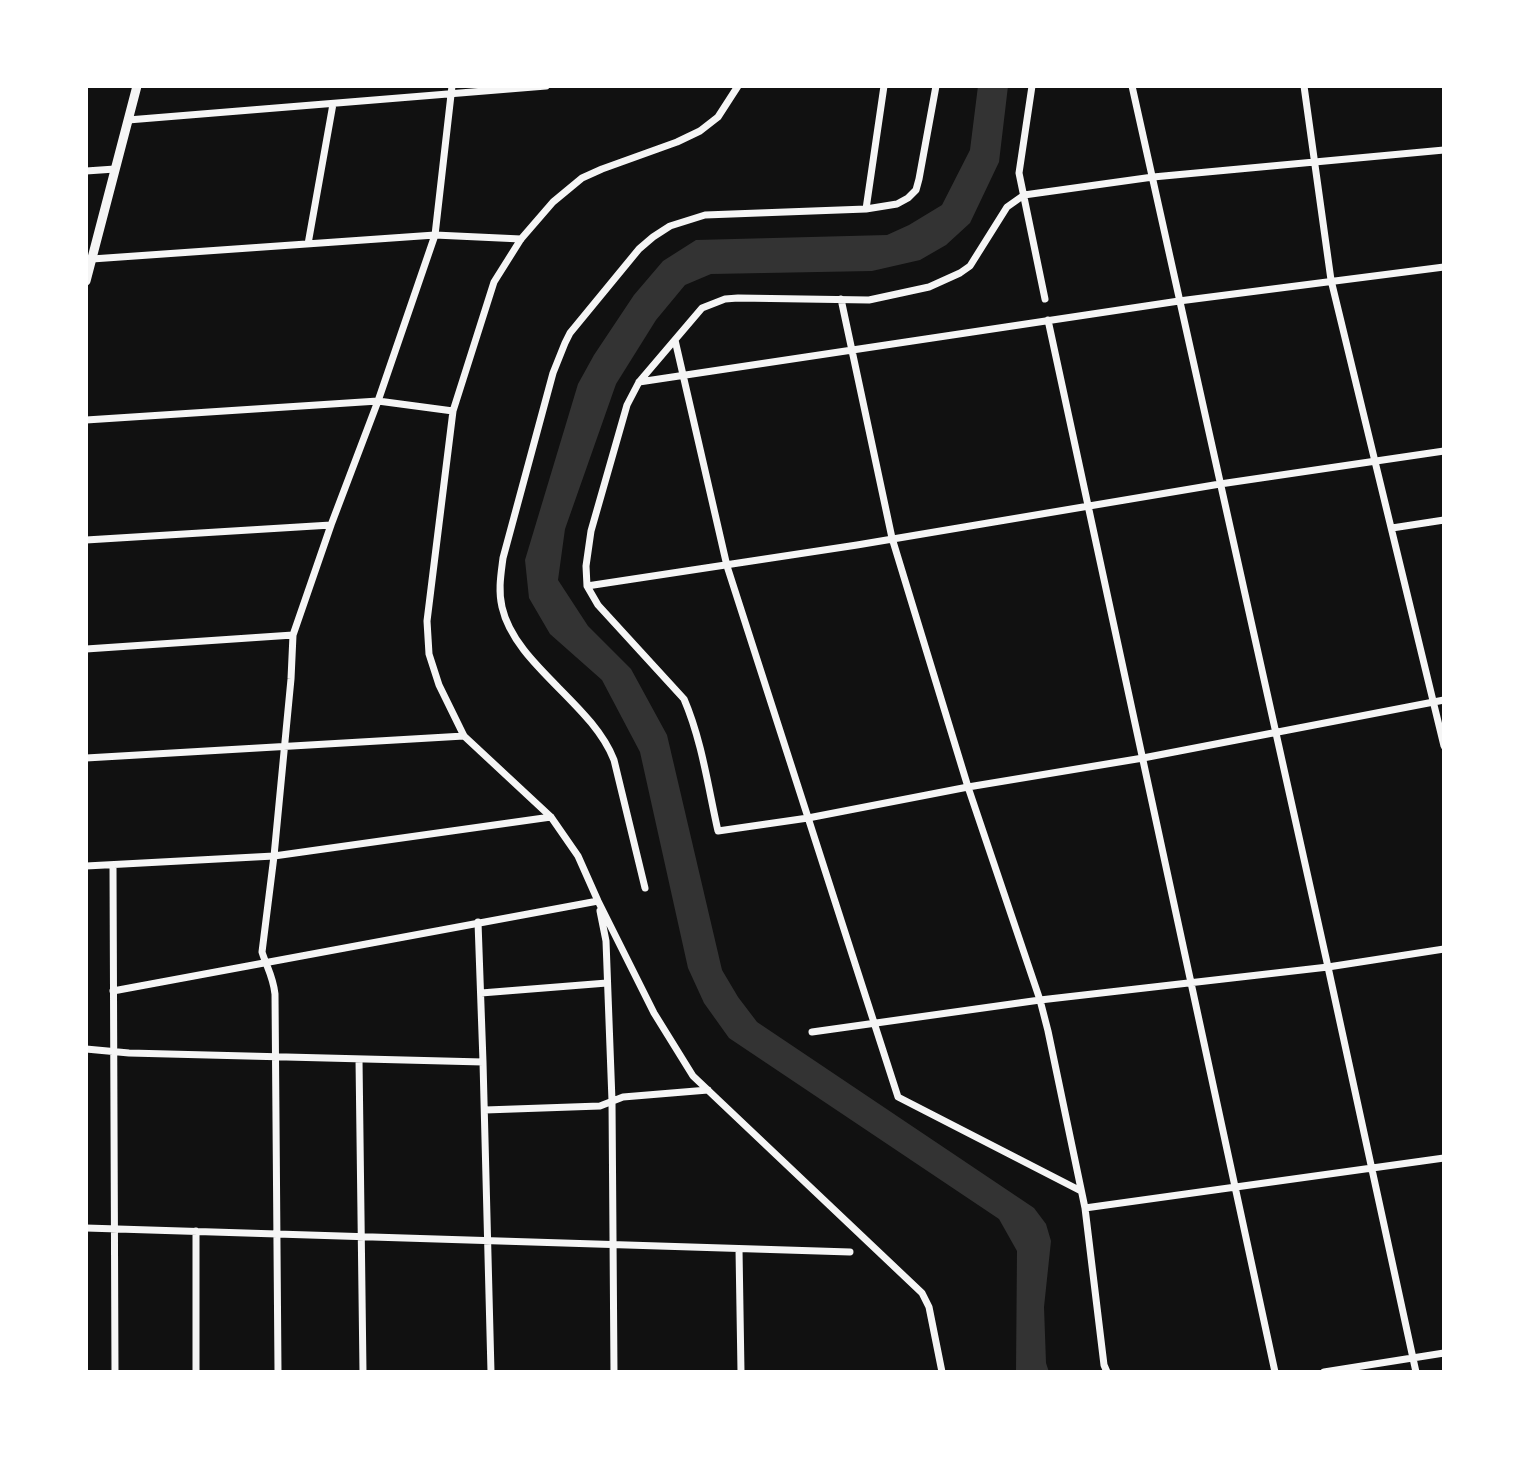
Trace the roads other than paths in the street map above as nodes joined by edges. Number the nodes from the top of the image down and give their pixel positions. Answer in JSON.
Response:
{"nodes":[{"id":1,"x":137,"y":86,"type":"edge"},
{"id":2,"x":546,"y":86,"type":"edge"},
{"id":3,"x":738,"y":86,"type":"edge"},
{"id":4,"x":884,"y":86,"type":"edge"},
{"id":5,"x":936,"y":86,"type":"edge"},
{"id":6,"x":1032,"y":86,"type":"edge"},
{"id":7,"x":1132,"y":86,"type":"edge"},
{"id":8,"x":1304,"y":86,"type":"edge"},
{"id":9,"x":452,"y":90,"type":"edge"},
{"id":10,"x":333,"y":104,"type":"junction"},
{"id":11,"x":128,"y":120,"type":"junction"},
{"id":12,"x":1444,"y":150,"type":"edge"},
{"id":13,"x":1315,"y":162,"type":"junction"},
{"id":14,"x":115,"y":169,"type":"junction"},
{"id":15,"x":86,"y":171,"type":"edge"},
{"id":16,"x":1153,"y":177,"type":"junction"},
{"id":17,"x":1024,"y":195,"type":"junction"},
{"id":18,"x":866,"y":209,"type":"junction"},
{"id":19,"x":435,"y":235,"type":"junction"},
{"id":20,"x":521,"y":239,"type":"junction"},
{"id":21,"x":308,"y":244,"type":"junction"},
{"id":22,"x":92,"y":259,"type":"junction"},
{"id":23,"x":1444,"y":267,"type":"edge"},
{"id":24,"x":1331,"y":280,"type":"junction"},
{"id":25,"x":86,"y":281,"type":"edge"},
{"id":26,"x":841,"y":299,"type":"junction"},
{"id":27,"x":1045,"y":299,"type":"dead end"},
{"id":28,"x":1179,"y":301,"type":"junction"},
{"id":29,"x":1048,"y":320,"type":"junction"},
{"id":30,"x":675,"y":340,"type":"junction"},
{"id":31,"x":851,"y":350,"type":"junction"},
{"id":32,"x":683,"y":376,"type":"junction"},
{"id":33,"x":639,"y":382,"type":"junction"},
{"id":34,"x":378,"y":401,"type":"junction"},
{"id":35,"x":453,"y":411,"type":"junction"},
{"id":36,"x":86,"y":420,"type":"edge"},
{"id":37,"x":1444,"y":451,"type":"edge"},
{"id":38,"x":1375,"y":461,"type":"junction"},
{"id":39,"x":1220,"y":484,"type":"junction"},
{"id":40,"x":1088,"y":505,"type":"junction"},
{"id":41,"x":1444,"y":520,"type":"edge"},
{"id":42,"x":331,"y":525,"type":"junction"},
{"id":43,"x":1392,"y":528,"type":"junction"},
{"id":44,"x":892,"y":538,"type":"junction"},
{"id":45,"x":86,"y":540,"type":"edge"},
{"id":46,"x":727,"y":566,"type":"junction"},
{"id":47,"x":587,"y":586,"type":"junction"},
{"id":48,"x":293,"y":635,"type":"junction"},
{"id":49,"x":86,"y":649,"type":"edge"},
{"id":50,"x":1444,"y":700,"type":"edge"},
{"id":51,"x":1434,"y":702,"type":"junction"},
{"id":52,"x":1276,"y":734,"type":"junction"},
{"id":53,"x":464,"y":736,"type":"junction"},
{"id":54,"x":285,"y":746,"type":"junction"},
{"id":55,"x":1444,"y":746,"type":"edge"},
{"id":56,"x":86,"y":758,"type":"edge"},
{"id":57,"x":1143,"y":758,"type":"junction"},
{"id":58,"x":968,"y":787,"type":"junction"},
{"id":59,"x":551,"y":817,"type":"junction"},
{"id":60,"x":808,"y":818,"type":"junction"},
{"id":61,"x":274,"y":856,"type":"junction"},
{"id":62,"x":113,"y":865,"type":"junction"},
{"id":63,"x":86,"y":866,"type":"edge"},
{"id":64,"x":645,"y":888,"type":"dead end"},
{"id":65,"x":598,"y":901,"type":"junction"},
{"id":66,"x":478,"y":922,"type":"junction"},
{"id":67,"x":1444,"y":949,"type":"edge"},
{"id":68,"x":265,"y":963,"type":"junction"},
{"id":69,"x":1328,"y":967,"type":"junction"},
{"id":70,"x":607,"y":983,"type":"junction"},
{"id":71,"x":1191,"y":983,"type":"junction"},
{"id":72,"x":113,"y":991,"type":"junction"},
{"id":73,"x":481,"y":993,"type":"junction"},
{"id":74,"x":1040,"y":1000,"type":"junction"},
{"id":75,"x":874,"y":1023,"type":"junction"},
{"id":76,"x":812,"y":1032,"type":"dead end"},
{"id":77,"x":86,"y":1049,"type":"edge"},
{"id":78,"x":114,"y":1051,"type":"junction"},
{"id":79,"x":276,"y":1056,"type":"junction"},
{"id":80,"x":359,"y":1059,"type":"junction"},
{"id":81,"x":483,"y":1062,"type":"junction"},
{"id":82,"x":708,"y":1090,"type":"junction"},
{"id":83,"x":612,"y":1101,"type":"junction"},
{"id":84,"x":485,"y":1110,"type":"junction"},
{"id":85,"x":1444,"y":1158,"type":"edge"},
{"id":86,"x":1372,"y":1169,"type":"junction"},
{"id":87,"x":1235,"y":1188,"type":"junction"},
{"id":88,"x":1081,"y":1191,"type":"junction"},
{"id":89,"x":1085,"y":1208,"type":"junction"},
{"id":90,"x":86,"y":1228,"type":"edge"},
{"id":91,"x":114,"y":1228,"type":"junction"},
{"id":92,"x":196,"y":1231,"type":"junction"},
{"id":93,"x":277,"y":1234,"type":"junction"},
{"id":94,"x":362,"y":1237,"type":"junction"},
{"id":95,"x":489,"y":1241,"type":"junction"},
{"id":96,"x":613,"y":1245,"type":"junction"},
{"id":97,"x":739,"y":1249,"type":"junction"},
{"id":98,"x":850,"y":1252,"type":"dead end"},
{"id":99,"x":1444,"y":1353,"type":"edge"},
{"id":100,"x":1413,"y":1357,"type":"junction"},
{"id":101,"x":115,"y":1372,"type":"edge"},
{"id":102,"x":196,"y":1372,"type":"edge"},
{"id":103,"x":278,"y":1372,"type":"edge"},
{"id":104,"x":363,"y":1372,"type":"edge"},
{"id":105,"x":491,"y":1372,"type":"edge"},
{"id":106,"x":614,"y":1372,"type":"edge"},
{"id":107,"x":741,"y":1372,"type":"edge"},
{"id":108,"x":942,"y":1372,"type":"edge"},
{"id":109,"x":1107,"y":1372,"type":"edge"},
{"id":110,"x":1275,"y":1372,"type":"edge"},
{"id":111,"x":1324,"y":1372,"type":"edge"},
{"id":112,"x":1416,"y":1372,"type":"edge"}],
"edges":[{"from":1,"to":11,"type":"street"},
{"from":2,"to":9,"type":"street"},
{"from":3,"to":20,"type":"street"},
{"from":4,"to":18,"type":"street"},
{"from":5,"to":18,"type":"street"},
{"from":6,"to":17,"type":"street"},
{"from":7,"to":16,"type":"street"},
{"from":8,"to":13,"type":"street"},
{"from":9,"to":10,"type":"street"},
{"from":9,"to":19,"type":"street"},
{"from":10,"to":11,"type":"street"},
{"from":10,"to":21,"type":"street"},
{"from":11,"to":14,"type":"street"},
{"from":12,"to":13,"type":"street"},
{"from":13,"to":16,"type":"street"},
{"from":13,"to":24,"type":"street"},
{"from":14,"to":15,"type":"street"},
{"from":14,"to":22,"type":"street"},
{"from":16,"to":17,"type":"street"},
{"from":16,"to":28,"type":"street"},
{"from":17,"to":26,"type":"street"},
{"from":17,"to":27,"type":"street"},
{"from":18,"to":64,"type":"street"},
{"from":19,"to":20,"type":"street"},
{"from":19,"to":21,"type":"street"},
{"from":19,"to":34,"type":"street"},
{"from":20,"to":35,"type":"street"},
{"from":21,"to":22,"type":"street"},
{"from":22,"to":25,"type":"street"},
{"from":23,"to":24,"type":"street"},
{"from":24,"to":28,"type":"street"},
{"from":24,"to":38,"type":"street"},
{"from":26,"to":30,"type":"street"},
{"from":26,"to":31,"type":"street"},
{"from":28,"to":29,"type":"street"},
{"from":28,"to":39,"type":"street"},
{"from":29,"to":31,"type":"street"},
{"from":29,"to":40,"type":"street"},
{"from":30,"to":32,"type":"street"},
{"from":30,"to":33,"type":"street"},
{"from":31,"to":32,"type":"street"},
{"from":31,"to":44,"type":"street"},
{"from":32,"to":33,"type":"street"},
{"from":32,"to":46,"type":"street"},
{"from":33,"to":47,"type":"street"},
{"from":34,"to":35,"type":"street"},
{"from":34,"to":36,"type":"street"},
{"from":34,"to":42,"type":"street"},
{"from":35,"to":53,"type":"street"},
{"from":37,"to":38,"type":"street"},
{"from":38,"to":39,"type":"street"},
{"from":38,"to":43,"type":"street"},
{"from":39,"to":40,"type":"street"},
{"from":39,"to":52,"type":"street"},
{"from":40,"to":44,"type":"street"},
{"from":40,"to":57,"type":"street"},
{"from":41,"to":43,"type":"street"},
{"from":42,"to":45,"type":"street"},
{"from":42,"to":48,"type":"street"},
{"from":43,"to":51,"type":"street"},
{"from":44,"to":46,"type":"street"},
{"from":44,"to":58,"type":"street"},
{"from":46,"to":47,"type":"street"},
{"from":46,"to":60,"type":"street"},
{"from":47,"to":60,"type":"street"},
{"from":48,"to":49,"type":"street"},
{"from":48,"to":54,"type":"street"},
{"from":50,"to":51,"type":"street"},
{"from":51,"to":52,"type":"street"},
{"from":51,"to":55,"type":"street"},
{"from":52,"to":57,"type":"street"},
{"from":52,"to":69,"type":"street"},
{"from":53,"to":54,"type":"street"},
{"from":53,"to":59,"type":"street"},
{"from":54,"to":56,"type":"street"},
{"from":54,"to":61,"type":"street"},
{"from":57,"to":58,"type":"street"},
{"from":57,"to":71,"type":"street"},
{"from":58,"to":60,"type":"street"},
{"from":58,"to":74,"type":"street"},
{"from":59,"to":61,"type":"street"},
{"from":59,"to":65,"type":"street"},
{"from":60,"to":75,"type":"street"},
{"from":61,"to":62,"type":"street"},
{"from":61,"to":68,"type":"street"},
{"from":62,"to":63,"type":"street"},
{"from":62,"to":72,"type":"street"},
{"from":65,"to":66,"type":"street"},
{"from":65,"to":70,"type":"street"},
{"from":65,"to":82,"type":"street"},
{"from":66,"to":68,"type":"street"},
{"from":66,"to":73,"type":"street"},
{"from":67,"to":69,"type":"street"},
{"from":68,"to":72,"type":"street"},
{"from":68,"to":79,"type":"street"},
{"from":69,"to":71,"type":"street"},
{"from":69,"to":86,"type":"street"},
{"from":70,"to":73,"type":"street"},
{"from":70,"to":83,"type":"street"},
{"from":71,"to":74,"type":"street"},
{"from":71,"to":87,"type":"street"},
{"from":72,"to":78,"type":"street"},
{"from":73,"to":81,"type":"street"},
{"from":74,"to":75,"type":"street"},
{"from":74,"to":88,"type":"street"},
{"from":75,"to":76,"type":"street"},
{"from":75,"to":88,"type":"street"},
{"from":77,"to":78,"type":"street"},
{"from":78,"to":79,"type":"street"},
{"from":78,"to":91,"type":"street"},
{"from":79,"to":80,"type":"street"},
{"from":79,"to":93,"type":"street"},
{"from":80,"to":81,"type":"street"},
{"from":80,"to":94,"type":"street"},
{"from":81,"to":84,"type":"street"},
{"from":82,"to":83,"type":"street"},
{"from":82,"to":108,"type":"street"},
{"from":83,"to":84,"type":"street"},
{"from":83,"to":96,"type":"street"},
{"from":84,"to":95,"type":"street"},
{"from":85,"to":86,"type":"street"},
{"from":86,"to":87,"type":"street"},
{"from":86,"to":100,"type":"street"},
{"from":87,"to":89,"type":"street"},
{"from":87,"to":110,"type":"street"},
{"from":88,"to":89,"type":"street"},
{"from":89,"to":109,"type":"street"},
{"from":90,"to":91,"type":"street"},
{"from":91,"to":92,"type":"street"},
{"from":91,"to":101,"type":"street"},
{"from":92,"to":93,"type":"street"},
{"from":92,"to":102,"type":"street"},
{"from":93,"to":94,"type":"street"},
{"from":93,"to":103,"type":"street"},
{"from":94,"to":95,"type":"street"},
{"from":94,"to":104,"type":"street"},
{"from":95,"to":96,"type":"street"},
{"from":95,"to":105,"type":"street"},
{"from":96,"to":97,"type":"street"},
{"from":96,"to":106,"type":"street"},
{"from":97,"to":98,"type":"street"},
{"from":97,"to":107,"type":"street"},
{"from":99,"to":100,"type":"street"},
{"from":100,"to":111,"type":"street"},
{"from":100,"to":112,"type":"street"}]}
